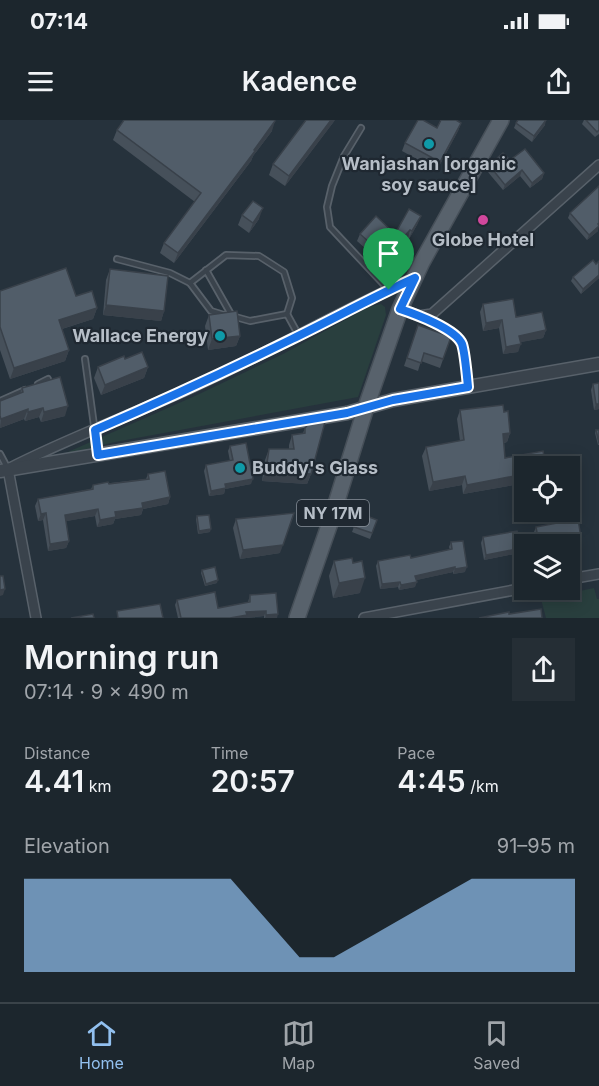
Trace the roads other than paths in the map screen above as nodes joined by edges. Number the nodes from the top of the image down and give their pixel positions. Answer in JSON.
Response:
{"nodes":[{"id":1,"x":501,"y":120,"type":"edge"},
{"id":2,"x":361,"y":128,"type":"dead end"},
{"id":3,"x":599,"y":165,"type":"edge"},
{"id":4,"x":117,"y":259,"type":"dead end"},
{"id":5,"x":206,"y":270,"type":"junction"},
{"id":6,"x":415,"y":278,"type":"junction"},
{"id":7,"x":190,"y":283,"type":"junction"},
{"id":8,"x":389,"y":290,"type":"junction"},
{"id":9,"x":400,"y":309,"type":"junction"},
{"id":10,"x":287,"y":314,"type":"junction"},
{"id":11,"x":232,"y":316,"type":"junction"},
{"id":12,"x":419,"y":316,"type":"junction"},
{"id":13,"x":299,"y":336,"type":"junction"},
{"id":14,"x":85,"y":359,"type":"dead end"},
{"id":15,"x":599,"y":364,"type":"edge"},
{"id":16,"x":48,"y":379,"type":"edge"},
{"id":17,"x":468,"y":387,"type":"junction"},
{"id":18,"x":0,"y":401,"type":"edge"},
{"id":19,"x":366,"y":407,"type":"junction"},
{"id":20,"x":95,"y":430,"type":"junction"},
{"id":21,"x":0,"y":454,"type":"edge"},
{"id":22,"x":98,"y":455,"type":"junction"},
{"id":23,"x":4,"y":470,"type":"edge"},
{"id":24,"x":599,"y":573,"type":"edge"},
{"id":25,"x":580,"y":577,"type":"edge"},
{"id":26,"x":514,"y":590,"type":"edge"},
{"id":27,"x":36,"y":618,"type":"edge"},
{"id":28,"x":297,"y":618,"type":"edge"},
{"id":29,"x":364,"y":618,"type":"edge"}],
"edges":[{"from":1,"to":6,"type":"main road","number":"NY 17M"},
{"from":2,"to":8,"type":"lane"},
{"from":3,"to":12,"type":"street"},
{"from":4,"to":7,"type":"lane"},
{"from":5,"to":7,"type":"lane"},
{"from":5,"to":10,"type":"lane"},
{"from":5,"to":11,"type":"lane"},
{"from":6,"to":8,"type":"street"},
{"from":6,"to":9,"type":"main road","number":"NY 17M"},
{"from":7,"to":11,"type":"lane"},
{"from":8,"to":13,"type":"street"},
{"from":9,"to":12,"type":"street"},
{"from":9,"to":19,"type":"main road","number":"NY 17M"},
{"from":10,"to":11,"type":"lane"},
{"from":10,"to":13,"type":"lane"},
{"from":12,"to":17,"type":"lane"},
{"from":13,"to":20,"type":"street"},
{"from":14,"to":20,"type":"lane"},
{"from":15,"to":17,"type":"street"},
{"from":16,"to":18,"type":"lane"},
{"from":17,"to":19,"type":"street"},
{"from":19,"to":22,"type":"street"},
{"from":19,"to":28,"type":"main road","number":"NY 17M"},
{"from":20,"to":22,"type":"lane"},
{"from":20,"to":23,"type":"street"},
{"from":21,"to":23,"type":"lane"},
{"from":22,"to":23,"type":"street"},
{"from":23,"to":27,"type":"street"},
{"from":24,"to":25,"type":"street"},
{"from":26,"to":29,"type":"street"}]}
